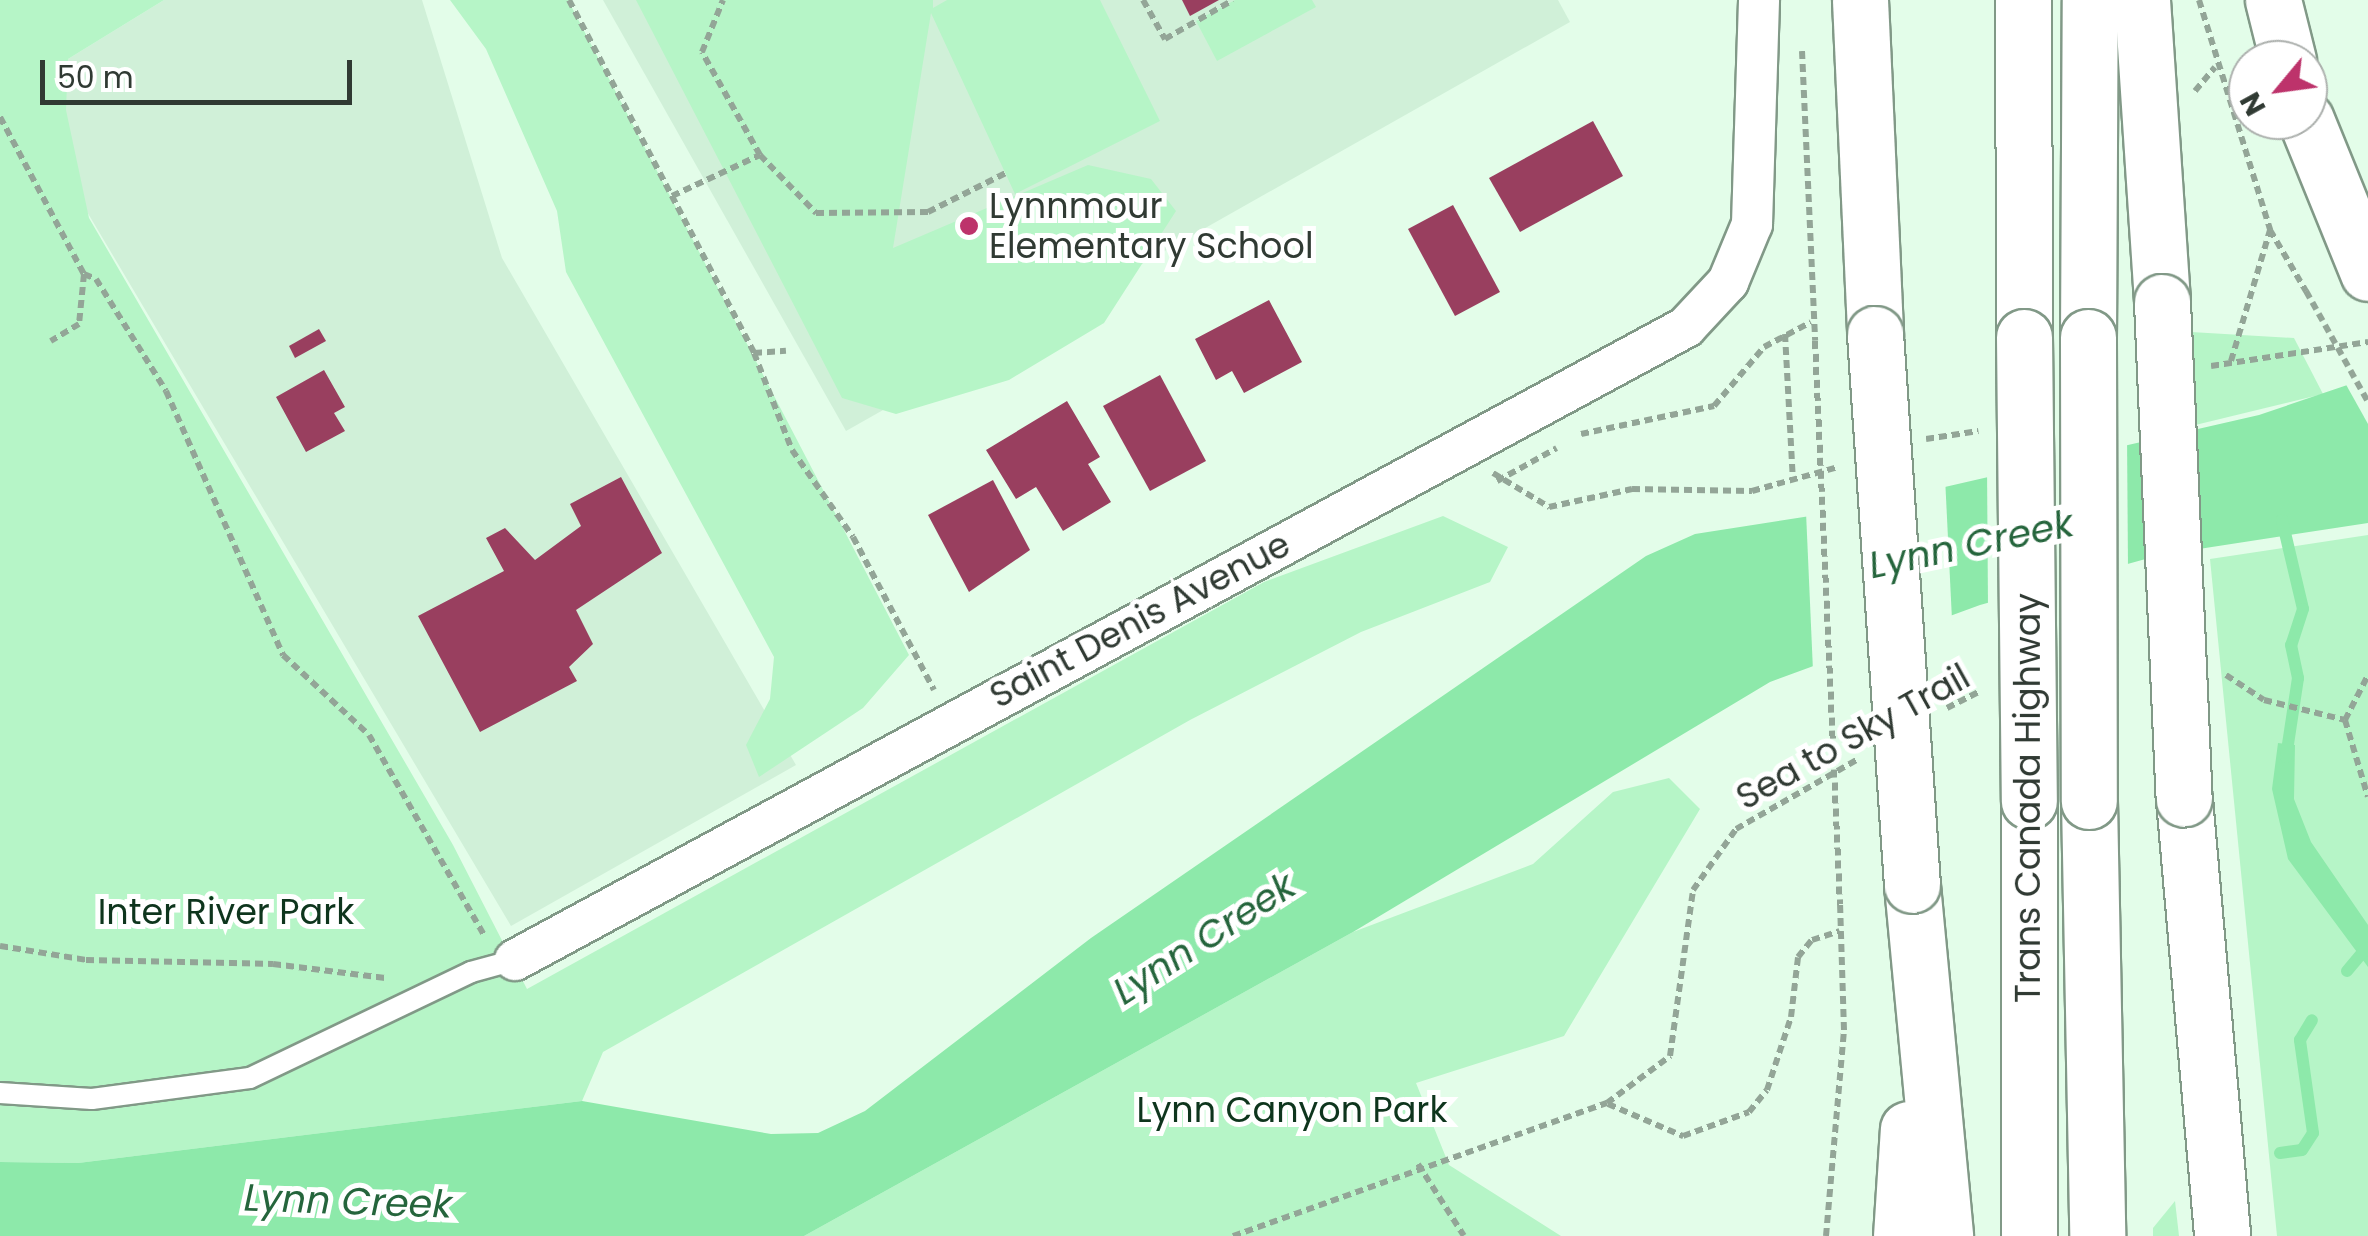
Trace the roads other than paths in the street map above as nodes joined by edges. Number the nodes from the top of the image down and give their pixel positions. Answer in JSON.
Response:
{"nodes":[{"id":1,"x":1759,"y":0,"type":"edge"},
{"id":2,"x":1860,"y":0,"type":"edge"},
{"id":3,"x":2023,"y":0,"type":"edge"},
{"id":4,"x":2090,"y":0,"type":"edge"},
{"id":5,"x":2142,"y":0,"type":"edge"},
{"id":6,"x":2273,"y":0,"type":"edge"},
{"id":7,"x":2283,"y":40,"type":"edge"},
{"id":8,"x":2314,"y":140,"type":"edge"},
{"id":9,"x":2366,"y":270,"type":"edge"},
{"id":10,"x":1920,"y":961,"type":"junction"},
{"id":11,"x":508,"y":962,"type":"joint"},
{"id":12,"x":0,"y":1093,"type":"edge"},
{"id":13,"x":1901,"y":1236,"type":"edge"},
{"id":14,"x":1945,"y":1236,"type":"edge"},
{"id":15,"x":2030,"y":1236,"type":"edge"},
{"id":16,"x":2097,"y":1236,"type":"edge"},
{"id":17,"x":2222,"y":1236,"type":"edge"}],
"edges":[{"from":1,"to":11,"type":"street","name":"Saint Denis Avenue"},
{"from":2,"to":10,"type":"main road","bridge":true},
{"from":3,"to":15,"type":"main road","name":"Trans Canada Highway","bridge":true},
{"from":4,"to":16,"type":"main road","name":"Trans Canada Highway","bridge":true},
{"from":5,"to":17,"type":"main road","bridge":true},
{"from":6,"to":7,"type":"main road"},
{"from":8,"to":9,"type":"main road"},
{"from":10,"to":13,"type":"main road"},
{"from":10,"to":14,"type":"main road"},
{"from":11,"to":12,"type":"lane"}]}
